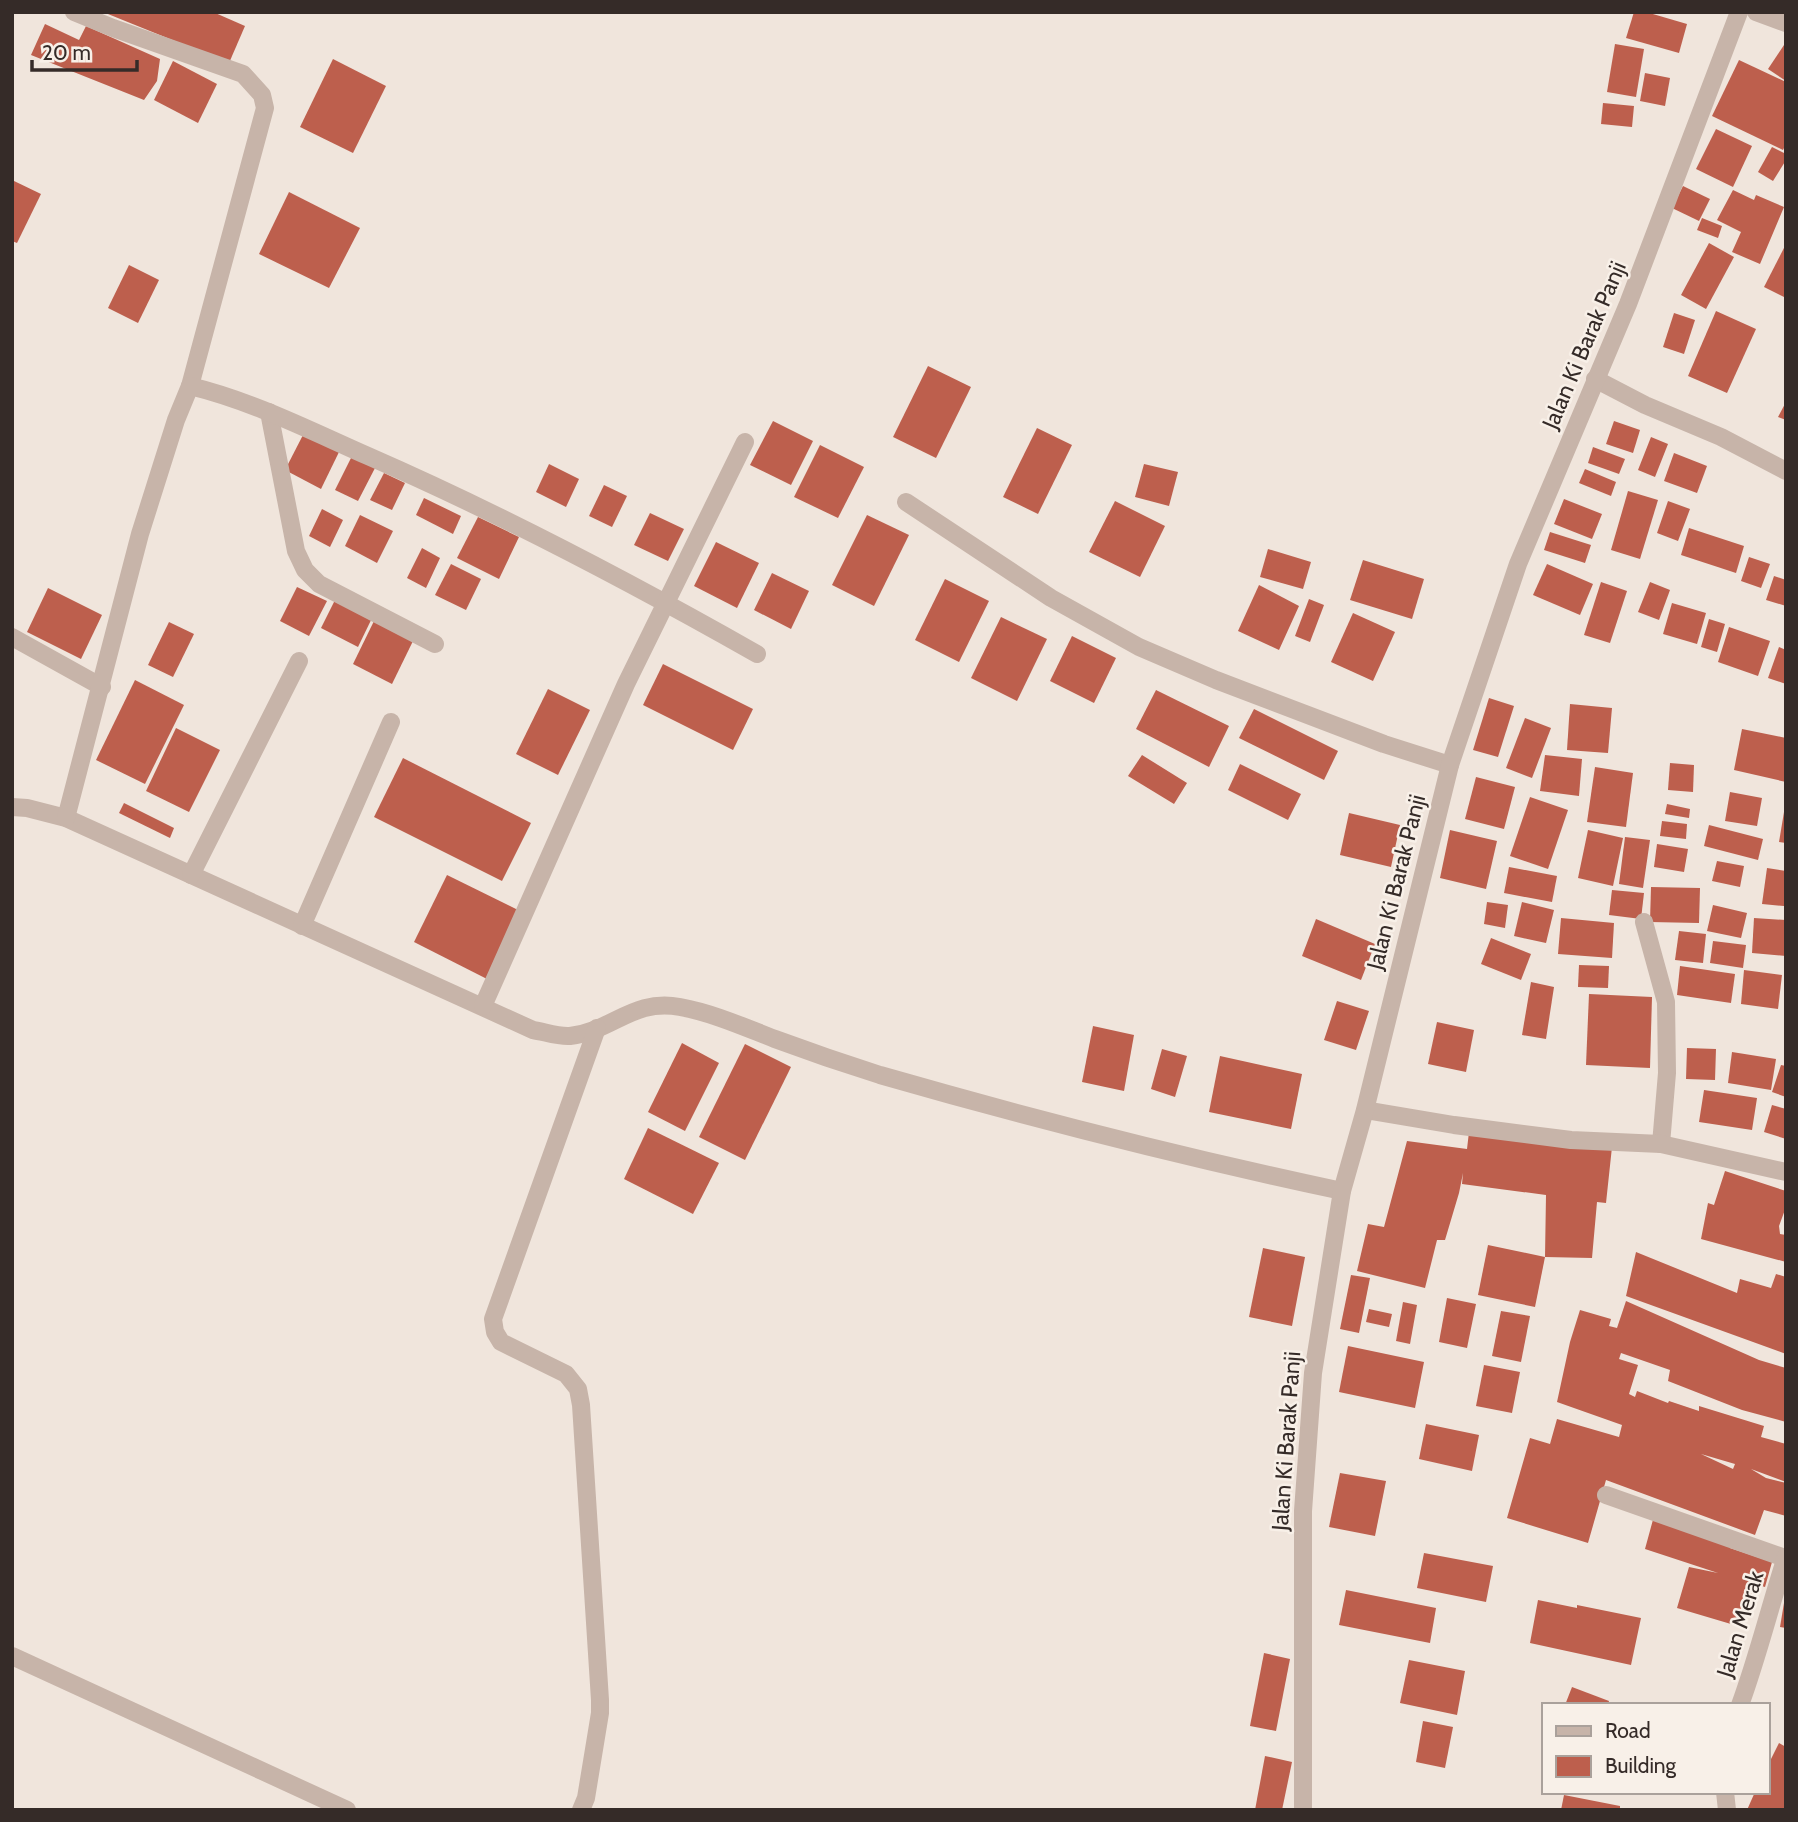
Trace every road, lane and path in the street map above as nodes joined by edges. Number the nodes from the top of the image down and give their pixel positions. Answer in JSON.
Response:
{"nodes":[{"id":1,"x":74,"y":12,"type":"edge"},
{"id":2,"x":1739,"y":12,"type":"edge"},
{"id":3,"x":1756,"y":12,"type":"edge"},
{"id":4,"x":1786,"y":23,"type":"edge"},
{"id":5,"x":1595,"y":379,"type":"junction"},
{"id":6,"x":190,"y":386,"type":"junction"},
{"id":7,"x":270,"y":412,"type":"junction"},
{"id":8,"x":745,"y":442,"type":"dead end"},
{"id":9,"x":1786,"y":471,"type":"edge"},
{"id":10,"x":906,"y":502,"type":"dead end"},
{"id":11,"x":666,"y":602,"type":"junction"},
{"id":12,"x":12,"y":637,"type":"edge"},
{"id":13,"x":435,"y":644,"type":"dead end"},
{"id":14,"x":757,"y":654,"type":"dead end"},
{"id":15,"x":299,"y":661,"type":"dead end"},
{"id":16,"x":102,"y":687,"type":"junction"},
{"id":17,"x":391,"y":722,"type":"dead end"},
{"id":18,"x":1450,"y":765,"type":"junction"},
{"id":19,"x":12,"y":807,"type":"edge"},
{"id":20,"x":66,"y":818,"type":"junction"},
{"id":21,"x":191,"y":875,"type":"junction"},
{"id":22,"x":1644,"y":922,"type":"dead end"},
{"id":23,"x":302,"y":926,"type":"junction"},
{"id":24,"x":483,"y":1006,"type":"junction"},
{"id":25,"x":597,"y":1028,"type":"junction"},
{"id":26,"x":1365,"y":1110,"type":"junction"},
{"id":27,"x":1661,"y":1144,"type":"junction"},
{"id":28,"x":1786,"y":1172,"type":"edge"},
{"id":29,"x":1342,"y":1191,"type":"junction"},
{"id":30,"x":1606,"y":1496,"type":"dead end"},
{"id":31,"x":1786,"y":1557,"type":"edge"},
{"id":32,"x":12,"y":1656,"type":"edge"},
{"id":33,"x":1741,"y":1703,"type":"edge"},
{"id":34,"x":347,"y":1810,"type":"edge"},
{"id":35,"x":581,"y":1810,"type":"edge"},
{"id":36,"x":1303,"y":1810,"type":"edge"}],
"edges":[{"from":1,"to":6,"type":"street"},
{"from":2,"to":5,"type":"street","name":"Jalan Ki Barak Panji"},
{"from":3,"to":4,"type":"street"},
{"from":5,"to":9,"type":"street"},
{"from":5,"to":18,"type":"street","name":"Jalan Ki Barak Panji"},
{"from":6,"to":7,"type":"street"},
{"from":6,"to":16,"type":"street"},
{"from":7,"to":11,"type":"street"},
{"from":7,"to":13,"type":"street"},
{"from":8,"to":11,"type":"street"},
{"from":10,"to":18,"type":"street"},
{"from":11,"to":14,"type":"street"},
{"from":11,"to":24,"type":"street"},
{"from":12,"to":16,"type":"street"},
{"from":15,"to":21,"type":"street"},
{"from":16,"to":20,"type":"street"},
{"from":17,"to":23,"type":"street"},
{"from":18,"to":26,"type":"street","name":"Jalan Ki Barak Panji"},
{"from":19,"to":20,"type":"street"},
{"from":20,"to":21,"type":"street"},
{"from":21,"to":23,"type":"street"},
{"from":22,"to":27,"type":"street"},
{"from":23,"to":24,"type":"street"},
{"from":24,"to":25,"type":"street"},
{"from":25,"to":29,"type":"street"},
{"from":25,"to":35,"type":"street"},
{"from":26,"to":27,"type":"street"},
{"from":26,"to":29,"type":"street","name":"Jalan Ki Barak Panji"},
{"from":27,"to":28,"type":"street"},
{"from":29,"to":36,"type":"street","name":"Jalan Ki Barak Panji"},
{"from":30,"to":31,"type":"street"},
{"from":31,"to":33,"type":"street","name":"Jalan Merak"},
{"from":32,"to":34,"type":"street"}]}
